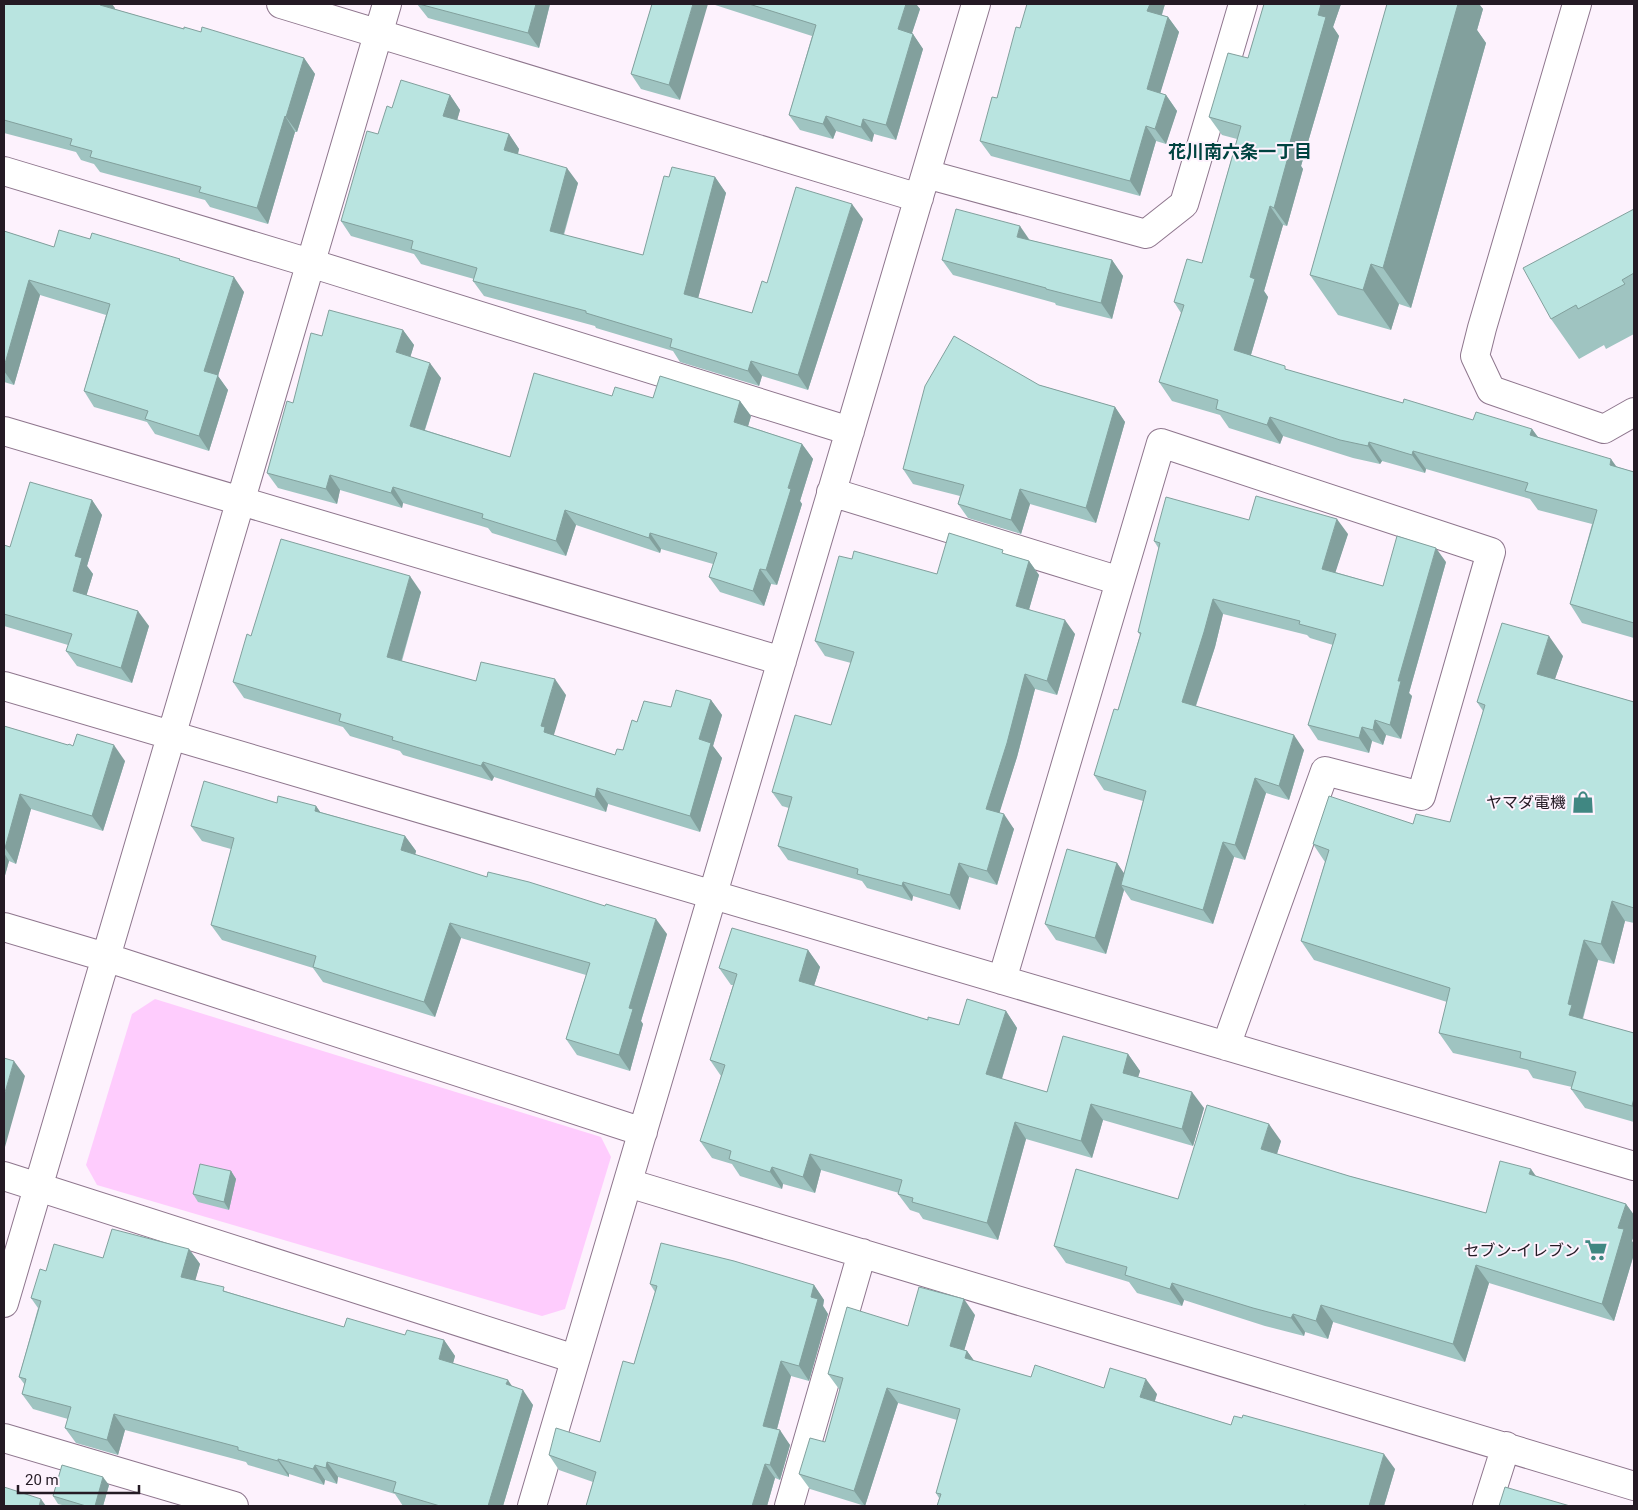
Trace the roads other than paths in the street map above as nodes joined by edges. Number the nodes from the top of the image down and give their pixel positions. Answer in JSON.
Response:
{"nodes":[{"id":1,"x":281,"y":4,"type":"edge"},
{"id":2,"x":387,"y":4,"type":"edge"},
{"id":3,"x":976,"y":4,"type":"edge"},
{"id":4,"x":1243,"y":4,"type":"edge"},
{"id":5,"x":1577,"y":4,"type":"edge"},
{"id":6,"x":378,"y":33,"type":"junction"},
{"id":7,"x":4,"y":170,"type":"edge"},
{"id":8,"x":922,"y":186,"type":"junction"},
{"id":9,"x":310,"y":263,"type":"junction"},
{"id":10,"x":1634,"y":412,"type":"edge"},
{"id":11,"x":850,"y":431,"type":"junction"},
{"id":12,"x":4,"y":432,"type":"edge"},
{"id":13,"x":831,"y":492,"type":"junction"},
{"id":14,"x":239,"y":502,"type":"junction"},
{"id":15,"x":1120,"y":581,"type":"junction"},
{"id":16,"x":782,"y":660,"type":"junction"},
{"id":17,"x":4,"y":686,"type":"edge"},
{"id":18,"x":171,"y":735,"type":"junction"},
{"id":19,"x":713,"y":895,"type":"junction"},
{"id":20,"x":4,"y":927,"type":"edge"},
{"id":21,"x":105,"y":957,"type":"junction"},
{"id":22,"x":1002,"y":980,"type":"junction"},
{"id":23,"x":1226,"y":1046,"type":"junction"},
{"id":24,"x":643,"y":1132,"type":"junction"},
{"id":25,"x":1634,"y":1166,"type":"edge"},
{"id":26,"x":4,"y":1176,"type":"edge"},
{"id":27,"x":628,"y":1183,"type":"junction"},
{"id":28,"x":38,"y":1186,"type":"junction"},
{"id":29,"x":862,"y":1253,"type":"junction"},
{"id":30,"x":4,"y":1303,"type":"edge"},
{"id":31,"x":576,"y":1358,"type":"junction"},
{"id":32,"x":4,"y":1438,"type":"edge"},
{"id":33,"x":1506,"y":1446,"type":"junction"},
{"id":34,"x":1634,"y":1486,"type":"edge"},
{"id":35,"x":234,"y":1506,"type":"edge"},
{"id":36,"x":532,"y":1506,"type":"edge"},
{"id":37,"x":789,"y":1506,"type":"edge"},
{"id":38,"x":1488,"y":1506,"type":"edge"}],
"edges":[{"from":1,"to":6,"type":"street"},
{"from":2,"to":6,"type":"street"},
{"from":3,"to":8,"type":"street"},
{"from":4,"to":8,"type":"street"},
{"from":5,"to":10,"type":"street"},
{"from":6,"to":8,"type":"street"},
{"from":6,"to":9,"type":"street"},
{"from":7,"to":9,"type":"street"},
{"from":8,"to":11,"type":"street"},
{"from":9,"to":11,"type":"street"},
{"from":9,"to":14,"type":"street"},
{"from":11,"to":13,"type":"street"},
{"from":12,"to":14,"type":"street"},
{"from":13,"to":15,"type":"street"},
{"from":13,"to":16,"type":"street"},
{"from":14,"to":16,"type":"street"},
{"from":14,"to":18,"type":"street"},
{"from":15,"to":22,"type":"street"},
{"from":15,"to":23,"type":"street"},
{"from":16,"to":19,"type":"street"},
{"from":17,"to":18,"type":"street"},
{"from":18,"to":19,"type":"street"},
{"from":18,"to":21,"type":"street"},
{"from":19,"to":22,"type":"street"},
{"from":19,"to":24,"type":"street"},
{"from":20,"to":21,"type":"street"},
{"from":21,"to":24,"type":"street"},
{"from":21,"to":28,"type":"street"},
{"from":22,"to":23,"type":"street"},
{"from":23,"to":25,"type":"street"},
{"from":24,"to":27,"type":"street"},
{"from":26,"to":28,"type":"street"},
{"from":27,"to":29,"type":"street"},
{"from":27,"to":31,"type":"street"},
{"from":28,"to":30,"type":"street"},
{"from":28,"to":31,"type":"street"},
{"from":29,"to":33,"type":"street"},
{"from":29,"to":37,"type":"street"},
{"from":31,"to":36,"type":"street"},
{"from":32,"to":35,"type":"street"},
{"from":33,"to":34,"type":"street"},
{"from":33,"to":38,"type":"street"}]}
